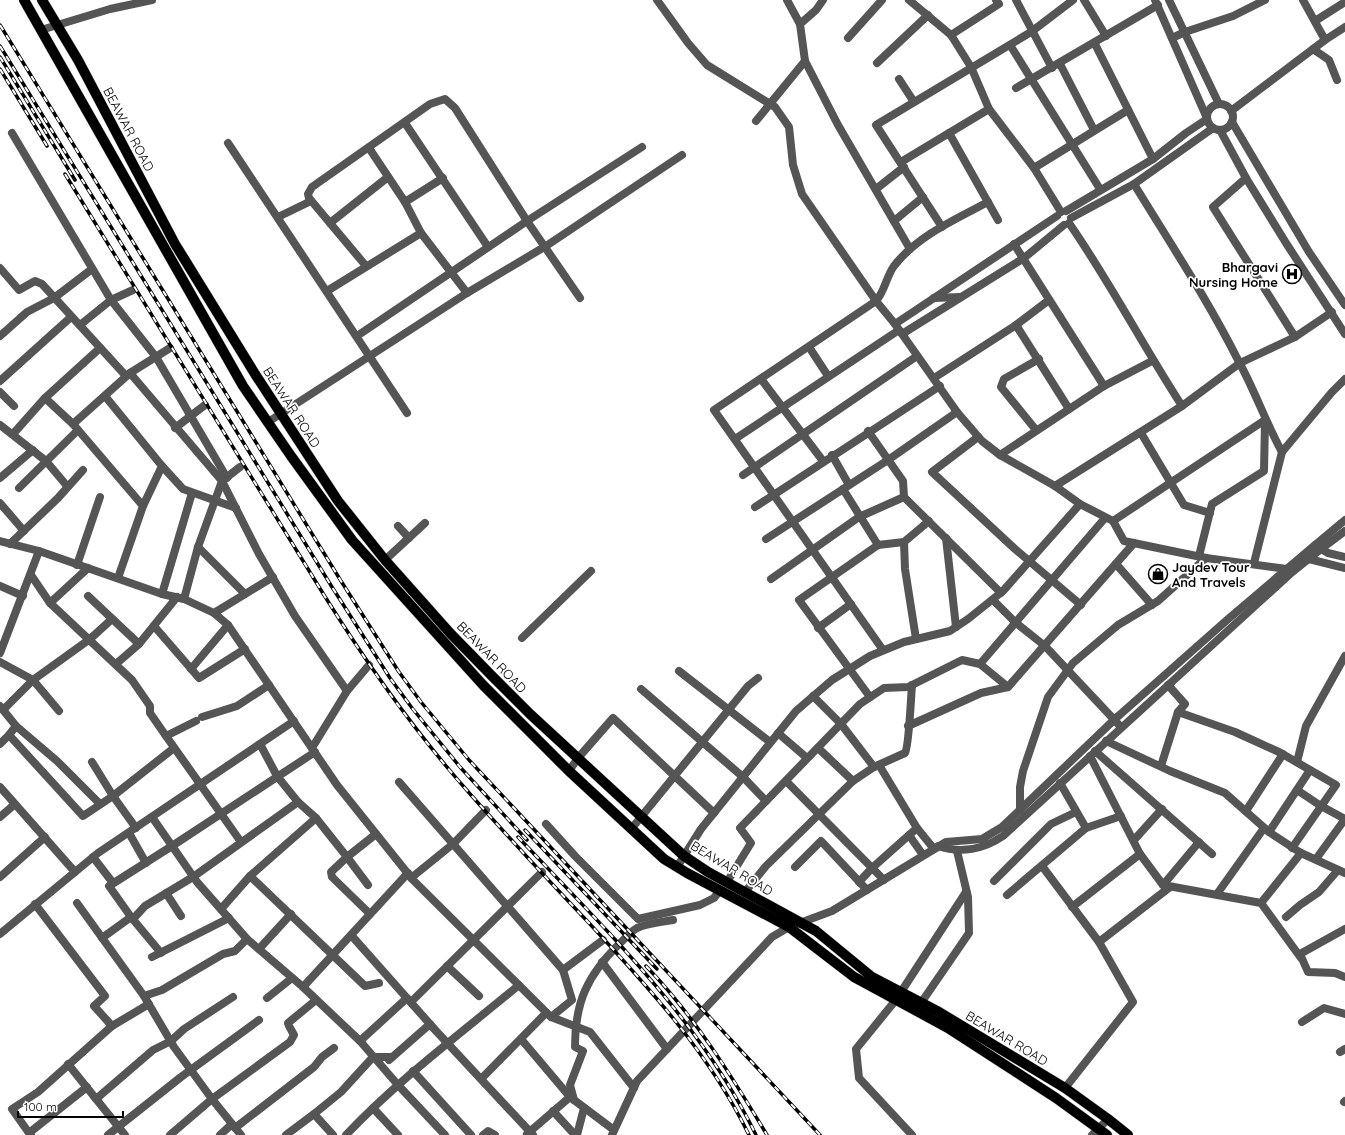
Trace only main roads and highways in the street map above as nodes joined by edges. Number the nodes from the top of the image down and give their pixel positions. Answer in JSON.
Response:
{"nodes":[{"id":1,"x":24,"y":0,"type":"edge"},
{"id":2,"x":42,"y":0,"type":"edge"},
{"id":3,"x":403,"y":580,"type":"junction"},
{"id":4,"x":394,"y":588,"type":"junction"},
{"id":5,"x":898,"y":996,"type":"junction"},
{"id":6,"x":1095,"y":1132,"type":"edge"},
{"id":7,"x":1107,"y":1135,"type":"edge"},
{"id":8,"x":1128,"y":1135,"type":"edge"}],
"edges":[{"from":1,"to":4,"type":"main road","name":"BEAWAR ROAD"},
{"from":2,"to":3,"type":"main road","name":"BEAWAR ROAD"},
{"from":3,"to":4,"type":"main road"},
{"from":3,"to":5,"type":"main road","name":"BEAWAR ROAD"},
{"from":4,"to":5,"type":"main road","name":"BEAWAR ROAD"},
{"from":5,"to":6,"type":"main road","name":"BEAWAR ROAD"},
{"from":5,"to":8,"type":"main road","name":"BEAWAR ROAD"},
{"from":6,"to":7,"type":"main road","name":"BEAWAR ROAD"}]}
